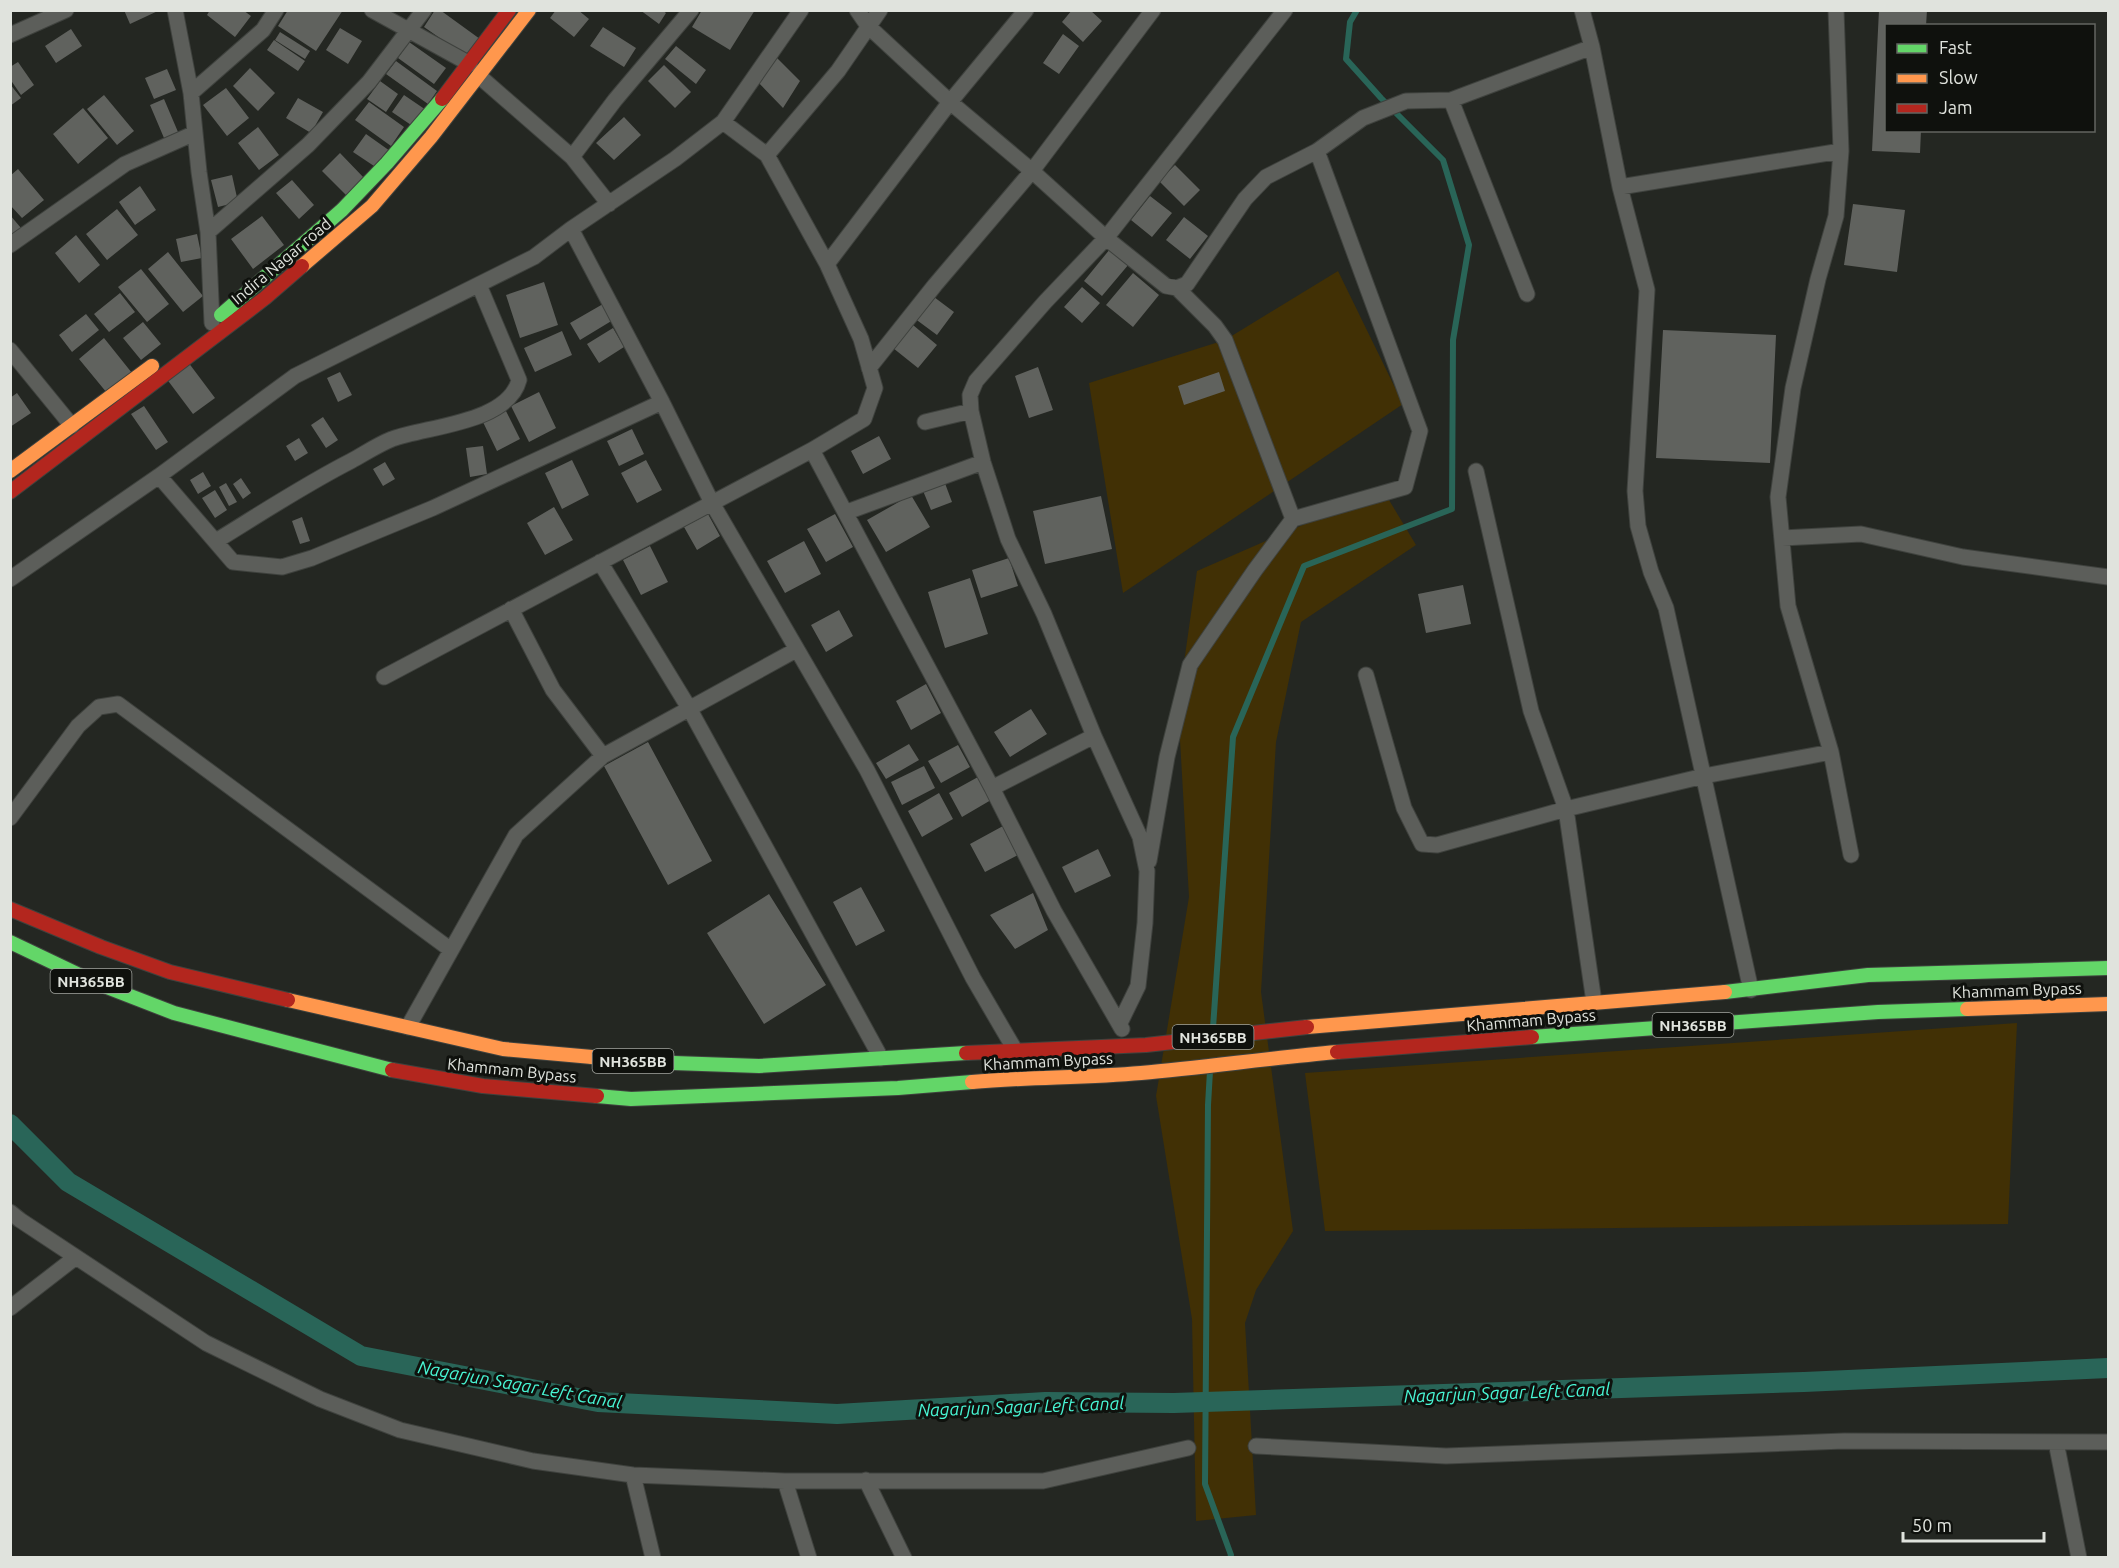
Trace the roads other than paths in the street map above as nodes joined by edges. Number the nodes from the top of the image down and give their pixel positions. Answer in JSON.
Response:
{"nodes":[{"id":1,"x":66,"y":10,"type":"edge"},
{"id":2,"x":175,"y":10,"type":"edge"},
{"id":3,"x":276,"y":10,"type":"edge"},
{"id":4,"x":372,"y":10,"type":"edge"},
{"id":5,"x":424,"y":10,"type":"edge"},
{"id":6,"x":509,"y":10,"type":"edge"},
{"id":7,"x":529,"y":10,"type":"edge"},
{"id":8,"x":691,"y":10,"type":"edge"},
{"id":9,"x":801,"y":10,"type":"edge"},
{"id":10,"x":857,"y":10,"type":"edge"},
{"id":11,"x":880,"y":10,"type":"edge"},
{"id":12,"x":1026,"y":10,"type":"edge"},
{"id":13,"x":1153,"y":10,"type":"edge"},
{"id":14,"x":1285,"y":10,"type":"edge"},
{"id":15,"x":1582,"y":10,"type":"edge"},
{"id":16,"x":1836,"y":10,"type":"edge"},
{"id":17,"x":868,"y":26,"type":"junction"},
{"id":18,"x":408,"y":32,"type":"junction"},
{"id":19,"x":10,"y":35,"type":"edge"},
{"id":20,"x":1592,"y":47,"type":"junction"},
{"id":21,"x":474,"y":70,"type":"junction"},
{"id":22,"x":191,"y":93,"type":"junction"},
{"id":23,"x":1451,"y":100,"type":"junction"},
{"id":24,"x":950,"y":102,"type":"junction"},
{"id":25,"x":723,"y":122,"type":"junction"},
{"id":26,"x":195,"y":134,"type":"junction"},
{"id":27,"x":1317,"y":151,"type":"junction"},
{"id":28,"x":1841,"y":151,"type":"junction"},
{"id":29,"x":768,"y":155,"type":"junction"},
{"id":30,"x":572,"y":158,"type":"junction"},
{"id":31,"x":1032,"y":171,"type":"junction"},
{"id":32,"x":1620,"y":187,"type":"junction"},
{"id":33,"x":609,"y":204,"type":"junction"},
{"id":34,"x":571,"y":229,"type":"junction"},
{"id":35,"x":208,"y":232,"type":"junction"},
{"id":36,"x":1107,"y":238,"type":"junction"},
{"id":37,"x":10,"y":245,"type":"edge"},
{"id":38,"x":826,"y":264,"type":"junction"},
{"id":39,"x":479,"y":285,"type":"junction"},
{"id":40,"x":1177,"y":288,"type":"junction"},
{"id":41,"x":1527,"y":294,"type":"dead end"},
{"id":42,"x":213,"y":323,"type":"junction"},
{"id":43,"x":10,"y":350,"type":"edge"},
{"id":44,"x":869,"y":368,"type":"junction"},
{"id":45,"x":662,"y":402,"type":"junction"},
{"id":46,"x":971,"y":411,"type":"junction"},
{"id":47,"x":925,"y":422,"type":"dead end"},
{"id":48,"x":72,"y":426,"type":"junction"},
{"id":49,"x":812,"y":450,"type":"junction"},
{"id":50,"x":983,"y":462,"type":"junction"},
{"id":51,"x":10,"y":471,"type":"edge"},
{"id":52,"x":1476,"y":471,"type":"dead end"},
{"id":53,"x":159,"y":476,"type":"junction"},
{"id":54,"x":10,"y":492,"type":"edge"},
{"id":55,"x":712,"y":503,"type":"junction"},
{"id":56,"x":847,"y":512,"type":"junction"},
{"id":57,"x":1293,"y":519,"type":"junction"},
{"id":58,"x":1782,"y":538,"type":"junction"},
{"id":59,"x":216,"y":541,"type":"junction"},
{"id":60,"x":600,"y":562,"type":"junction"},
{"id":61,"x":2109,"y":577,"type":"edge"},
{"id":62,"x":10,"y":579,"type":"edge"},
{"id":63,"x":512,"y":609,"type":"junction"},
{"id":64,"x":796,"y":650,"type":"junction"},
{"id":65,"x":1366,"y":675,"type":"dead end"},
{"id":66,"x":384,"y":678,"type":"dead end"},
{"id":67,"x":689,"y":708,"type":"junction"},
{"id":68,"x":1094,"y":736,"type":"junction"},
{"id":69,"x":1831,"y":752,"type":"junction"},
{"id":70,"x":603,"y":756,"type":"junction"},
{"id":71,"x":1704,"y":776,"type":"junction"},
{"id":72,"x":992,"y":788,"type":"junction"},
{"id":73,"x":1566,"y":810,"type":"junction"},
{"id":74,"x":10,"y":818,"type":"edge"},
{"id":75,"x":1851,"y":855,"type":"dead end"},
{"id":76,"x":1147,"y":871,"type":"junction"},
{"id":77,"x":10,"y":909,"type":"edge"},
{"id":78,"x":10,"y":942,"type":"edge"},
{"id":79,"x":451,"y":950,"type":"junction"},
{"id":80,"x":2109,"y":968,"type":"edge"},
{"id":81,"x":1752,"y":990,"type":"junction"},
{"id":82,"x":1594,"y":1002,"type":"junction"},
{"id":83,"x":2109,"y":1004,"type":"edge"},
{"id":84,"x":1120,"y":1023,"type":"junction"},
{"id":85,"x":408,"y":1027,"type":"junction"},
{"id":86,"x":1130,"y":1046,"type":"junction"},
{"id":87,"x":1015,"y":1050,"type":"junction"},
{"id":88,"x":881,"y":1058,"type":"junction"},
{"id":89,"x":10,"y":1212,"type":"edge"},
{"id":90,"x":76,"y":1257,"type":"junction"},
{"id":91,"x":10,"y":1308,"type":"edge"},
{"id":92,"x":2056,"y":1442,"type":"junction"},
{"id":93,"x":2109,"y":1442,"type":"edge"},
{"id":94,"x":1256,"y":1446,"type":"dead end"},
{"id":95,"x":1188,"y":1448,"type":"dead end"},
{"id":96,"x":633,"y":1475,"type":"junction"},
{"id":97,"x":866,"y":1480,"type":"junction"},
{"id":98,"x":785,"y":1481,"type":"junction"},
{"id":99,"x":653,"y":1557,"type":"edge"},
{"id":100,"x":809,"y":1557,"type":"edge"},
{"id":101,"x":904,"y":1557,"type":"edge"},
{"id":102,"x":2079,"y":1557,"type":"edge"}],
"edges":[{"from":1,"to":19,"type":"street"},
{"from":2,"to":22,"type":"street"},
{"from":3,"to":22,"type":"street"},
{"from":4,"to":18,"type":"street"},
{"from":5,"to":18,"type":"street"},
{"from":6,"to":21,"type":"main road","name":"Indira Nagar road"},
{"from":7,"to":21,"type":"main road","name":"Indira Nagar road"},
{"from":8,"to":30,"type":"street"},
{"from":9,"to":25,"type":"street"},
{"from":10,"to":17,"type":"street"},
{"from":11,"to":17,"type":"street"},
{"from":12,"to":24,"type":"street"},
{"from":13,"to":31,"type":"street"},
{"from":14,"to":36,"type":"street"},
{"from":15,"to":20,"type":"street"},
{"from":16,"to":28,"type":"street"},
{"from":17,"to":24,"type":"street"},
{"from":17,"to":29,"type":"street"},
{"from":18,"to":21,"type":"street"},
{"from":18,"to":35,"type":"street"},
{"from":20,"to":23,"type":"street"},
{"from":20,"to":32,"type":"street"},
{"from":21,"to":30,"type":"street"},
{"from":21,"to":42,"type":"main road","name":"Indira Nagar road"},
{"from":21,"to":54,"type":"main road","name":"Indira Nagar road"},
{"from":22,"to":26,"type":"street"},
{"from":23,"to":27,"type":"street"},
{"from":23,"to":41,"type":"street"},
{"from":24,"to":31,"type":"street"},
{"from":24,"to":38,"type":"street"},
{"from":25,"to":29,"type":"street"},
{"from":25,"to":33,"type":"street"},
{"from":26,"to":35,"type":"street"},
{"from":26,"to":37,"type":"street"},
{"from":27,"to":40,"type":"street"},
{"from":27,"to":57,"type":"street"},
{"from":28,"to":32,"type":"street"},
{"from":28,"to":58,"type":"street"},
{"from":29,"to":38,"type":"street"},
{"from":30,"to":33,"type":"street"},
{"from":31,"to":36,"type":"street"},
{"from":31,"to":44,"type":"street"},
{"from":32,"to":71,"type":"street"},
{"from":33,"to":34,"type":"street"},
{"from":34,"to":39,"type":"street"},
{"from":34,"to":45,"type":"street"},
{"from":35,"to":42,"type":"street"},
{"from":36,"to":40,"type":"street"},
{"from":36,"to":46,"type":"street"},
{"from":38,"to":44,"type":"street"},
{"from":39,"to":53,"type":"street"},
{"from":39,"to":59,"type":"street"},
{"from":40,"to":57,"type":"street"},
{"from":42,"to":48,"type":"main road","name":"Indira Nagar road"},
{"from":43,"to":48,"type":"street"},
{"from":44,"to":49,"type":"street"},
{"from":45,"to":55,"type":"street"},
{"from":45,"to":59,"type":"street"},
{"from":46,"to":47,"type":"street"},
{"from":46,"to":50,"type":"street"},
{"from":48,"to":51,"type":"main road","name":"Indira Nagar road"},
{"from":49,"to":55,"type":"street"},
{"from":49,"to":56,"type":"street"},
{"from":50,"to":56,"type":"street"},
{"from":50,"to":68,"type":"street"},
{"from":52,"to":73,"type":"street"},
{"from":53,"to":59,"type":"street"},
{"from":53,"to":62,"type":"street"},
{"from":55,"to":60,"type":"street"},
{"from":55,"to":64,"type":"street"},
{"from":56,"to":72,"type":"street"},
{"from":57,"to":76,"type":"street"},
{"from":58,"to":61,"type":"street"},
{"from":58,"to":69,"type":"street"},
{"from":60,"to":63,"type":"street"},
{"from":60,"to":67,"type":"street"},
{"from":63,"to":66,"type":"street"},
{"from":63,"to":70,"type":"street"},
{"from":64,"to":67,"type":"street"},
{"from":64,"to":87,"type":"street"},
{"from":65,"to":73,"type":"street"},
{"from":67,"to":70,"type":"street"},
{"from":67,"to":88,"type":"street"},
{"from":68,"to":72,"type":"street"},
{"from":68,"to":76,"type":"street"},
{"from":69,"to":71,"type":"street"},
{"from":69,"to":75,"type":"street"},
{"from":70,"to":79,"type":"street"},
{"from":71,"to":73,"type":"street"},
{"from":71,"to":81,"type":"street"},
{"from":72,"to":84,"type":"street"},
{"from":73,"to":82,"type":"street"},
{"from":74,"to":79,"type":"street"},
{"from":76,"to":84,"type":"street"},
{"from":77,"to":85,"type":"main road","name":"Khammam Bypass","number":"NH365BB"},
{"from":78,"to":83,"type":"main road","name":"Khammam Bypass","number":"NH365BB"},
{"from":79,"to":85,"type":"street"},
{"from":80,"to":81,"type":"main road","name":"Khammam Bypass","number":"NH365BB"},
{"from":81,"to":82,"type":"main road","name":"Khammam Bypass","number":"NH365BB"},
{"from":82,"to":86,"type":"main road","name":"Khammam Bypass","number":"NH365BB"},
{"from":84,"to":86,"type":"street"},
{"from":85,"to":88,"type":"main road","name":"Khammam Bypass","number":"NH365BB"},
{"from":86,"to":87,"type":"main road","name":"Khammam Bypass","number":"NH365BB"},
{"from":87,"to":88,"type":"main road","name":"Khammam Bypass","number":"NH365BB"},
{"from":89,"to":90,"type":"street"},
{"from":90,"to":91,"type":"street"},
{"from":90,"to":96,"type":"street"},
{"from":92,"to":93,"type":"street"},
{"from":92,"to":94,"type":"street"},
{"from":92,"to":102,"type":"street"},
{"from":95,"to":97,"type":"street"},
{"from":96,"to":98,"type":"street"},
{"from":96,"to":99,"type":"street"},
{"from":97,"to":98,"type":"street"},
{"from":97,"to":101,"type":"street"},
{"from":98,"to":100,"type":"street"}]}
